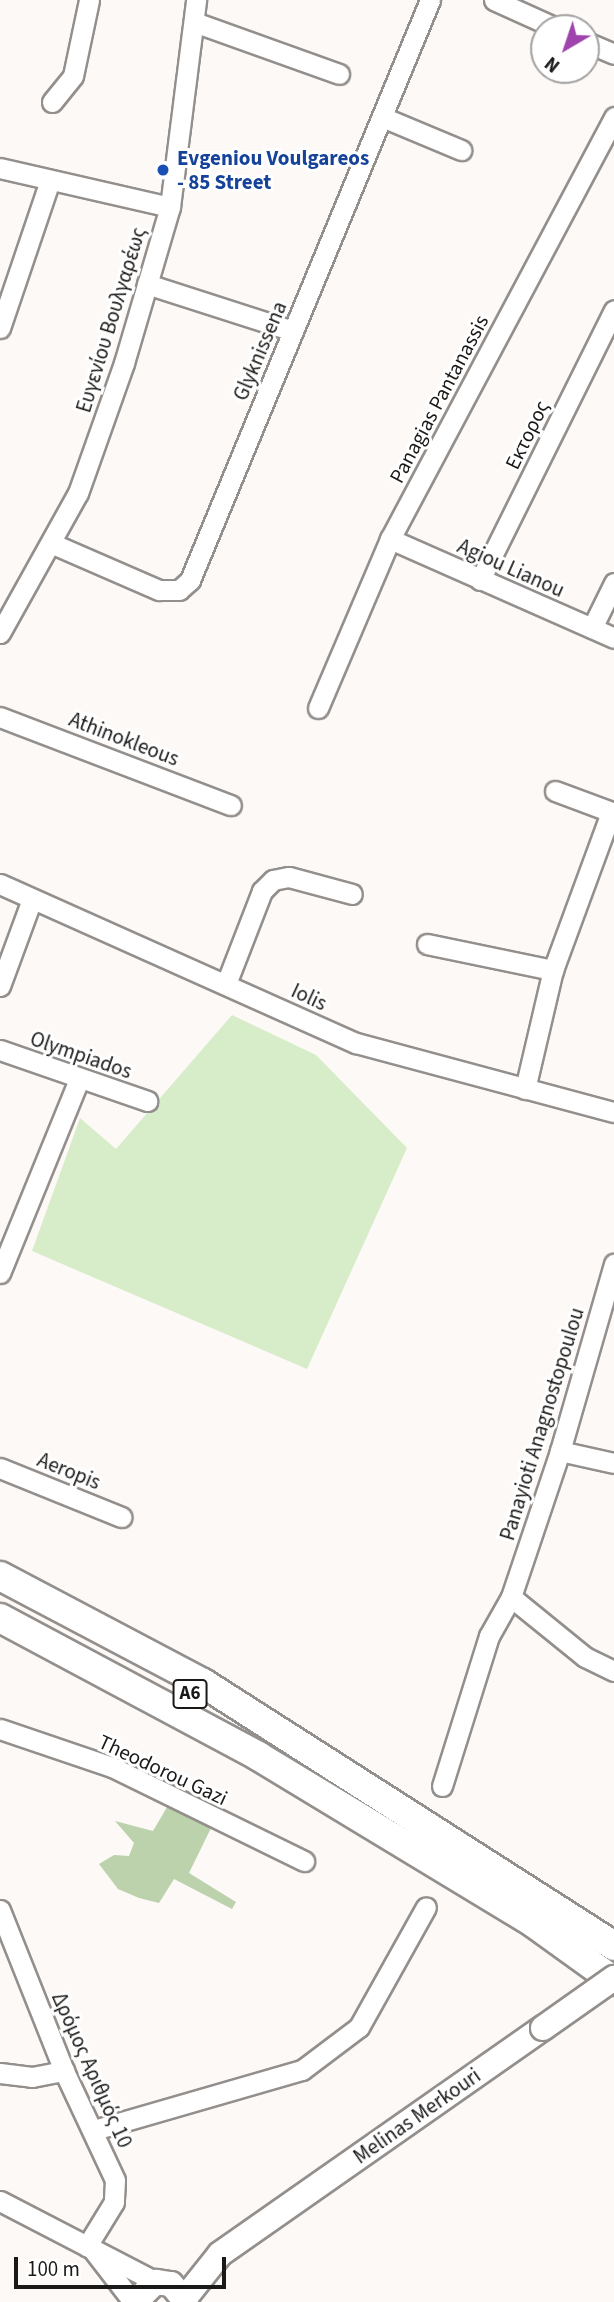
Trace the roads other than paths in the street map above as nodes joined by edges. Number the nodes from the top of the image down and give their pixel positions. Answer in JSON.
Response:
{"nodes":[{"id":1,"x":89,"y":0,"type":"edge"},
{"id":2,"x":196,"y":0,"type":"edge"},
{"id":3,"x":430,"y":0,"type":"edge"},
{"id":4,"x":494,"y":0,"type":"edge"},
{"id":5,"x":530,"y":17,"type":"edge"},
{"id":6,"x":194,"y":22,"type":"junction"},
{"id":7,"x":339,"y":74,"type":"dead end"},
{"id":8,"x":52,"y":102,"type":"dead end"},
{"id":9,"x":382,"y":117,"type":"junction"},
{"id":10,"x":614,"y":117,"type":"edge"},
{"id":11,"x":460,"y":150,"type":"dead end"},
{"id":12,"x":0,"y":168,"type":"edge"},
{"id":13,"x":50,"y":180,"type":"junction"},
{"id":14,"x":170,"y":207,"type":"junction"},
{"id":15,"x":147,"y":284,"type":"junction"},
{"id":16,"x":7,"y":288,"type":"edge"},
{"id":17,"x":614,"y":310,"type":"edge"},
{"id":18,"x":0,"y":328,"type":"edge"},
{"id":19,"x":293,"y":331,"type":"junction"},
{"id":20,"x":390,"y":539,"type":"junction"},
{"id":21,"x":53,"y":544,"type":"junction"},
{"id":22,"x":480,"y":580,"type":"junction"},
{"id":23,"x":614,"y":583,"type":"edge"},
{"id":24,"x":592,"y":628,"type":"junction"},
{"id":25,"x":0,"y":633,"type":"edge"},
{"id":26,"x":614,"y":638,"type":"edge"},
{"id":27,"x":318,"y":708,"type":"dead end"},
{"id":28,"x":0,"y":717,"type":"edge"},
{"id":29,"x":555,"y":791,"type":"dead end"},
{"id":30,"x":231,"y":805,"type":"dead end"},
{"id":31,"x":612,"y":813,"type":"edge"},
{"id":32,"x":0,"y":884,"type":"edge"},
{"id":33,"x":352,"y":894,"type":"dead end"},
{"id":34,"x":32,"y":899,"type":"junction"},
{"id":35,"x":426,"y":944,"type":"dead end"},
{"id":36,"x":552,"y":970,"type":"junction"},
{"id":37,"x":226,"y":984,"type":"junction"},
{"id":38,"x":0,"y":986,"type":"edge"},
{"id":39,"x":0,"y":1050,"type":"edge"},
{"id":40,"x":79,"y":1079,"type":"junction"},
{"id":41,"x":525,"y":1089,"type":"junction"},
{"id":42,"x":147,"y":1101,"type":"dead end"},
{"id":43,"x":614,"y":1112,"type":"edge"},
{"id":44,"x":614,"y":1264,"type":"edge"},
{"id":45,"x":0,"y":1273,"type":"edge"},
{"id":46,"x":560,"y":1451,"type":"junction"},
{"id":47,"x":614,"y":1463,"type":"edge"},
{"id":48,"x":0,"y":1468,"type":"edge"},
{"id":49,"x":121,"y":1517,"type":"dead end"},
{"id":50,"x":0,"y":1576,"type":"edge"},
{"id":51,"x":0,"y":1595,"type":"edge"},
{"id":52,"x":511,"y":1597,"type":"junction"},
{"id":53,"x":0,"y":1618,"type":"edge"},
{"id":54,"x":0,"y":1627,"type":"edge"},
{"id":55,"x":58,"y":1648,"type":"junction"},
{"id":56,"x":614,"y":1671,"type":"edge"},
{"id":57,"x":0,"y":1729,"type":"edge"},
{"id":58,"x":318,"y":1761,"type":"junction"},
{"id":59,"x":442,"y":1786,"type":"dead end"},
{"id":60,"x":304,"y":1861,"type":"dead end"},
{"id":61,"x":480,"y":1876,"type":"junction"},
{"id":62,"x":426,"y":1907,"type":"dead end"},
{"id":63,"x":0,"y":1910,"type":"edge"},
{"id":64,"x":614,"y":1946,"type":"edge"},
{"id":65,"x":614,"y":1979,"type":"edge"},
{"id":66,"x":64,"y":2071,"type":"junction"},
{"id":67,"x":0,"y":2073,"type":"edge"},
{"id":68,"x":94,"y":2130,"type":"junction"},
{"id":69,"x":0,"y":2201,"type":"edge"},
{"id":70,"x":89,"y":2247,"type":"junction"},
{"id":71,"x":220,"y":2254,"type":"junction"},
{"id":72,"x":158,"y":2282,"type":"junction"},
{"id":73,"x":186,"y":2300,"type":"edge"},
{"id":74,"x":134,"y":2302,"type":"edge"}],
"edges":[{"from":1,"to":8,"type":"street"},
{"from":2,"to":6,"type":"street","name":"Ευγενίου Βουλγαρέως"},
{"from":3,"to":9,"type":"street","name":"Glyknissena"},
{"from":4,"to":5,"type":"street"},
{"from":6,"to":7,"type":"street"},
{"from":6,"to":14,"type":"street","name":"Ευγενίου Βουλγαρέως"},
{"from":9,"to":11,"type":"street"},
{"from":9,"to":19,"type":"street","name":"Glyknissena"},
{"from":10,"to":20,"type":"street","name":"Panagias Pantanassis"},
{"from":12,"to":13,"type":"street"},
{"from":13,"to":14,"type":"street"},
{"from":13,"to":16,"type":"street"},
{"from":14,"to":15,"type":"street","name":"Ευγενίου Βουλγαρέως"},
{"from":15,"to":19,"type":"street"},
{"from":15,"to":21,"type":"street","name":"Ευγενίου Βουλγαρέως"},
{"from":16,"to":18,"type":"street"},
{"from":17,"to":22,"type":"street","name":"Εκτορος"},
{"from":19,"to":21,"type":"street","name":"Glyknissena"},
{"from":20,"to":22,"type":"street","name":"Agiou Lianou"},
{"from":20,"to":27,"type":"street","name":"Panagias Pantanassis"},
{"from":21,"to":25,"type":"street","name":"Ευγενίου Βουλγαρέως"},
{"from":22,"to":24,"type":"street","name":"Agiou Lianou"},
{"from":23,"to":24,"type":"street"},
{"from":24,"to":26,"type":"street","name":"Agiou Lianou"},
{"from":28,"to":30,"type":"street","name":"Athinokleous"},
{"from":29,"to":31,"type":"street"},
{"from":31,"to":36,"type":"street"},
{"from":32,"to":34,"type":"street","name":"Iolis"},
{"from":33,"to":37,"type":"street"},
{"from":34,"to":37,"type":"street","name":"Iolis"},
{"from":34,"to":38,"type":"street"},
{"from":35,"to":36,"type":"street"},
{"from":36,"to":41,"type":"street"},
{"from":37,"to":41,"type":"street","name":"Iolis"},
{"from":39,"to":40,"type":"street","name":"Olympiados"},
{"from":40,"to":42,"type":"street","name":"Olympiados"},
{"from":40,"to":45,"type":"street"},
{"from":41,"to":43,"type":"street","name":"Iolis"},
{"from":44,"to":46,"type":"street","name":"Panayioti Anagnostopoulou"},
{"from":46,"to":47,"type":"street"},
{"from":46,"to":52,"type":"street","name":"Panayioti Anagnostopoulou"},
{"from":48,"to":49,"type":"street","name":"Aeropis"},
{"from":50,"to":58,"type":"highway"},
{"from":51,"to":58,"type":"highway","number":"A6"},
{"from":52,"to":56,"type":"street"},
{"from":52,"to":59,"type":"street","name":"Panayioti Anagnostopoulou"},
{"from":53,"to":55,"type":"highway","number":"A6"},
{"from":54,"to":55,"type":"highway"},
{"from":55,"to":61,"type":"highway","number":"A6"},
{"from":57,"to":60,"type":"street","name":"Theodorou Gazi"},
{"from":58,"to":61,"type":"highway","number":"A6"},
{"from":61,"to":64,"type":"highway","number":"A6"},
{"from":61,"to":65,"type":"highway","number":"A6"},
{"from":62,"to":68,"type":"street"},
{"from":63,"to":66,"type":"street","name":"Δρόμος Αριθμός 10"},
{"from":65,"to":71,"type":"main road","name":"Melinas Merkouri","bridge":true},
{"from":66,"to":67,"type":"street"},
{"from":66,"to":68,"type":"street","name":"Δρόμος Αριθμός 10"},
{"from":68,"to":70,"type":"street","name":"Δρόμος Αριθμός 10"},
{"from":69,"to":70,"type":"street"},
{"from":70,"to":72,"type":"street"},
{"from":70,"to":74,"type":"street"},
{"from":71,"to":72,"type":"main road","name":"Melinas Merkouri"},
{"from":71,"to":73,"type":"main road","name":"Melinas Merkouri"},
{"from":72,"to":73,"type":"main road"},
{"from":72,"to":74,"type":"main road","name":"Melinas Merkouri"}]}
